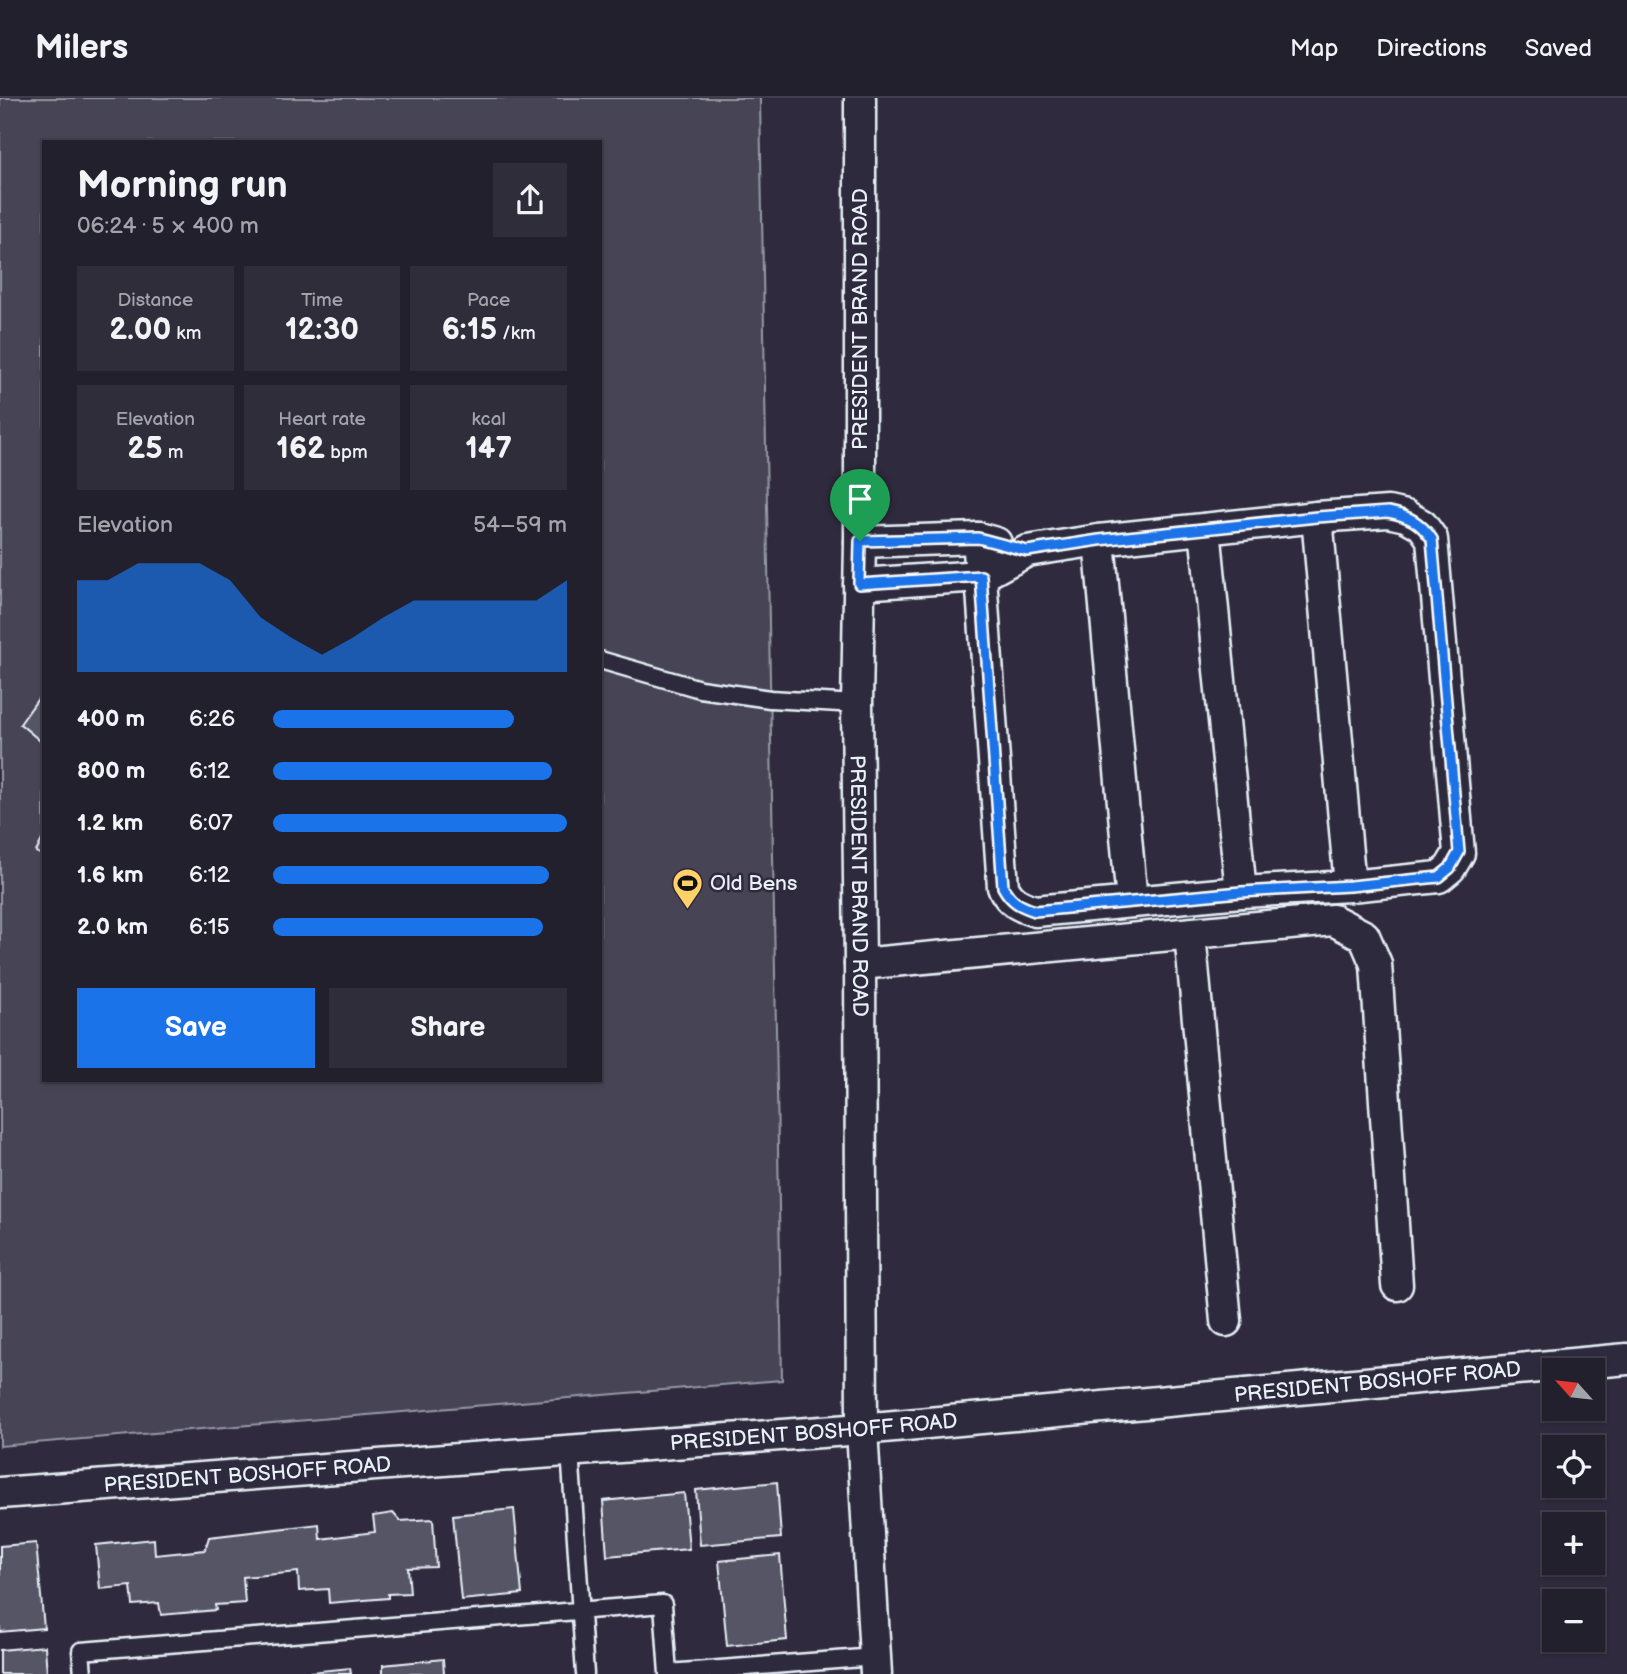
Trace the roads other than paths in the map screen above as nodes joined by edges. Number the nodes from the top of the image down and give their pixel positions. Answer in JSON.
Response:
{"nodes":[{"id":1,"x":860,"y":98,"type":"edge"},
{"id":2,"x":1317,"y":517,"type":"junction"},
{"id":3,"x":1205,"y":529,"type":"junction"},
{"id":4,"x":978,"y":538,"type":"junction"},
{"id":5,"x":1099,"y":540,"type":"junction"},
{"id":6,"x":860,"y":541,"type":"junction"},
{"id":7,"x":1027,"y":551,"type":"junction"},
{"id":8,"x":981,"y":576,"type":"junction"},
{"id":9,"x":859,"y":584,"type":"junction"},
{"id":10,"x":602,"y":661,"type":"edge"},
{"id":11,"x":857,"y":704,"type":"junction"},
{"id":12,"x":1350,"y":886,"type":"junction"},
{"id":13,"x":1241,"y":892,"type":"junction"},
{"id":14,"x":1132,"y":902,"type":"junction"},
{"id":15,"x":1191,"y":934,"type":"junction"},
{"id":16,"x":860,"y":964,"type":"junction"},
{"id":17,"x":1397,"y":1285,"type":"dead end"},
{"id":18,"x":1226,"y":1321,"type":"dead end"},
{"id":19,"x":1627,"y":1359,"type":"edge"},
{"id":20,"x":862,"y":1429,"type":"junction"},
{"id":21,"x":570,"y":1450,"type":"junction"},
{"id":22,"x":0,"y":1493,"type":"edge"},
{"id":23,"x":580,"y":1611,"type":"junction"},
{"id":24,"x":875,"y":1665,"type":"edge"},
{"id":25,"x":83,"y":1674,"type":"edge"},
{"id":26,"x":585,"y":1674,"type":"edge"},
{"id":27,"x":668,"y":1674,"type":"edge"}],
"edges":[{"from":1,"to":6,"type":"street","name":"PRESIDENT BRAND ROAD"},
{"from":2,"to":3,"type":"street"},
{"from":2,"to":12,"type":"street"},
{"from":2,"to":12,"type":"street"},
{"from":3,"to":5,"type":"street"},
{"from":3,"to":13,"type":"street"},
{"from":4,"to":6,"type":"street"},
{"from":4,"to":7,"type":"street"},
{"from":4,"to":8,"type":"street"},
{"from":5,"to":7,"type":"street"},
{"from":5,"to":14,"type":"street"},
{"from":6,"to":9,"type":"street","name":"PRESIDENT BRAND ROAD"},
{"from":7,"to":8,"type":"street"},
{"from":8,"to":9,"type":"street"},
{"from":8,"to":14,"type":"street"},
{"from":9,"to":11,"type":"street","name":"PRESIDENT BRAND ROAD"},
{"from":10,"to":11,"type":"lane"},
{"from":11,"to":16,"type":"street","name":"PRESIDENT BRAND ROAD"},
{"from":12,"to":13,"type":"street"},
{"from":13,"to":14,"type":"street"},
{"from":15,"to":16,"type":"street"},
{"from":15,"to":17,"type":"street"},
{"from":15,"to":18,"type":"street"},
{"from":16,"to":20,"type":"street","name":"PRESIDENT BRAND ROAD"},
{"from":19,"to":20,"type":"street","name":"PRESIDENT BOSHOFF ROAD"},
{"from":20,"to":21,"type":"street","name":"PRESIDENT BOSHOFF ROAD"},
{"from":20,"to":24,"type":"street","name":"PRESIDENT BRAND ROAD"},
{"from":21,"to":22,"type":"street","name":"PRESIDENT BOSHOFF ROAD"},
{"from":21,"to":23,"type":"lane"},
{"from":23,"to":25,"type":"lane"},
{"from":23,"to":26,"type":"lane"},
{"from":23,"to":27,"type":"lane"},
{"from":24,"to":27,"type":"lane"}]}
